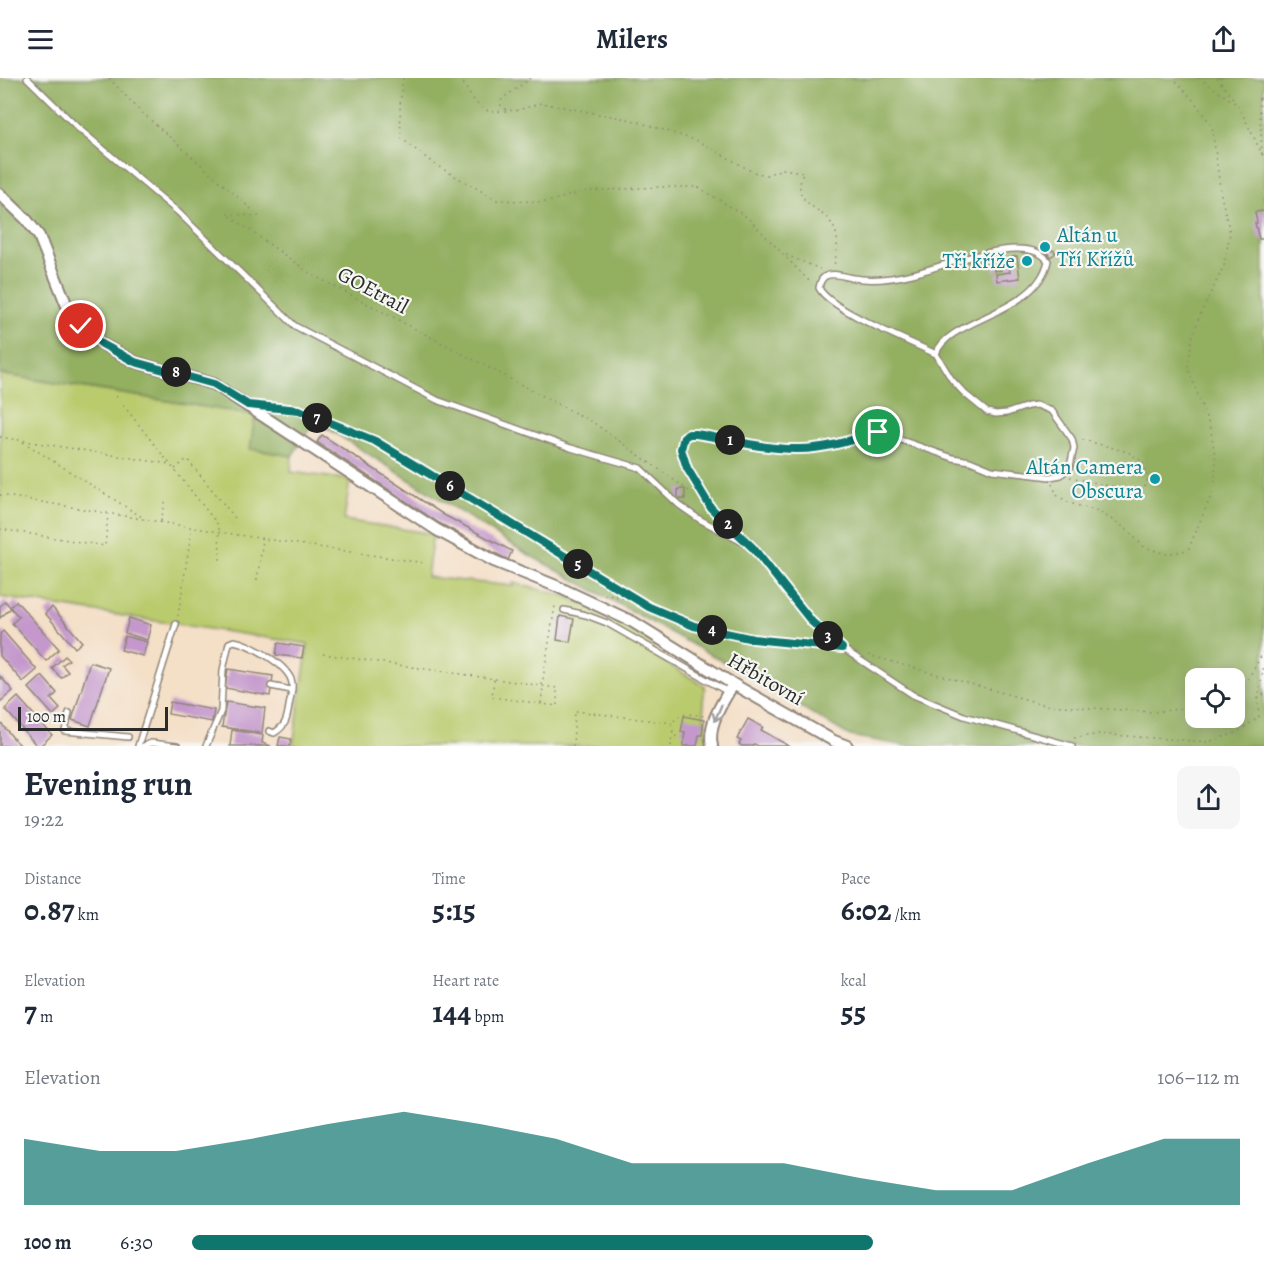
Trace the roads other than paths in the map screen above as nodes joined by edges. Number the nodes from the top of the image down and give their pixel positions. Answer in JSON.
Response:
{"nodes":[{"id":1,"x":27,"y":78,"type":"edge"},
{"id":2,"x":0,"y":194,"type":"edge"},
{"id":3,"x":936,"y":354,"type":"junction"},
{"id":4,"x":753,"y":548,"type":"junction"},
{"id":5,"x":564,"y":610,"type":"dead end"},
{"id":6,"x":176,"y":624,"type":"road end"},
{"id":7,"x":271,"y":686,"type":"dead end"},
{"id":8,"x":731,"y":688,"type":"junction"},
{"id":9,"x":291,"y":690,"type":"junction"},
{"id":10,"x":69,"y":713,"type":"dead end"},
{"id":11,"x":269,"y":731,"type":"dead end"},
{"id":12,"x":128,"y":737,"type":"dead end"},
{"id":13,"x":138,"y":746,"type":"edge"},
{"id":14,"x":143,"y":746,"type":"edge"},
{"id":15,"x":177,"y":746,"type":"edge"},
{"id":16,"x":206,"y":746,"type":"edge"},
{"id":17,"x":712,"y":746,"type":"edge"},
{"id":18,"x":847,"y":746,"type":"edge"},
{"id":19,"x":1072,"y":746,"type":"edge"}],
"edges":[{"from":1,"to":4,"type":"lane"},
{"from":2,"to":8,"type":"street","name":"Hřbitovní"},
{"from":3,"to":3,"type":"lane"},
{"from":3,"to":4,"type":"lane"},
{"from":4,"to":19,"type":"lane"},
{"from":5,"to":8,"type":"lane"},
{"from":6,"to":13,"type":"lane"},
{"from":7,"to":9,"type":"lane"},
{"from":8,"to":17,"type":"street","one_way":true},
{"from":8,"to":18,"type":"street","name":"Hřbitovní"},
{"from":9,"to":11,"type":"lane"},
{"from":9,"to":16,"type":"lane"},
{"from":10,"to":12,"type":"lane"},
{"from":14,"to":15,"type":"lane"}]}
